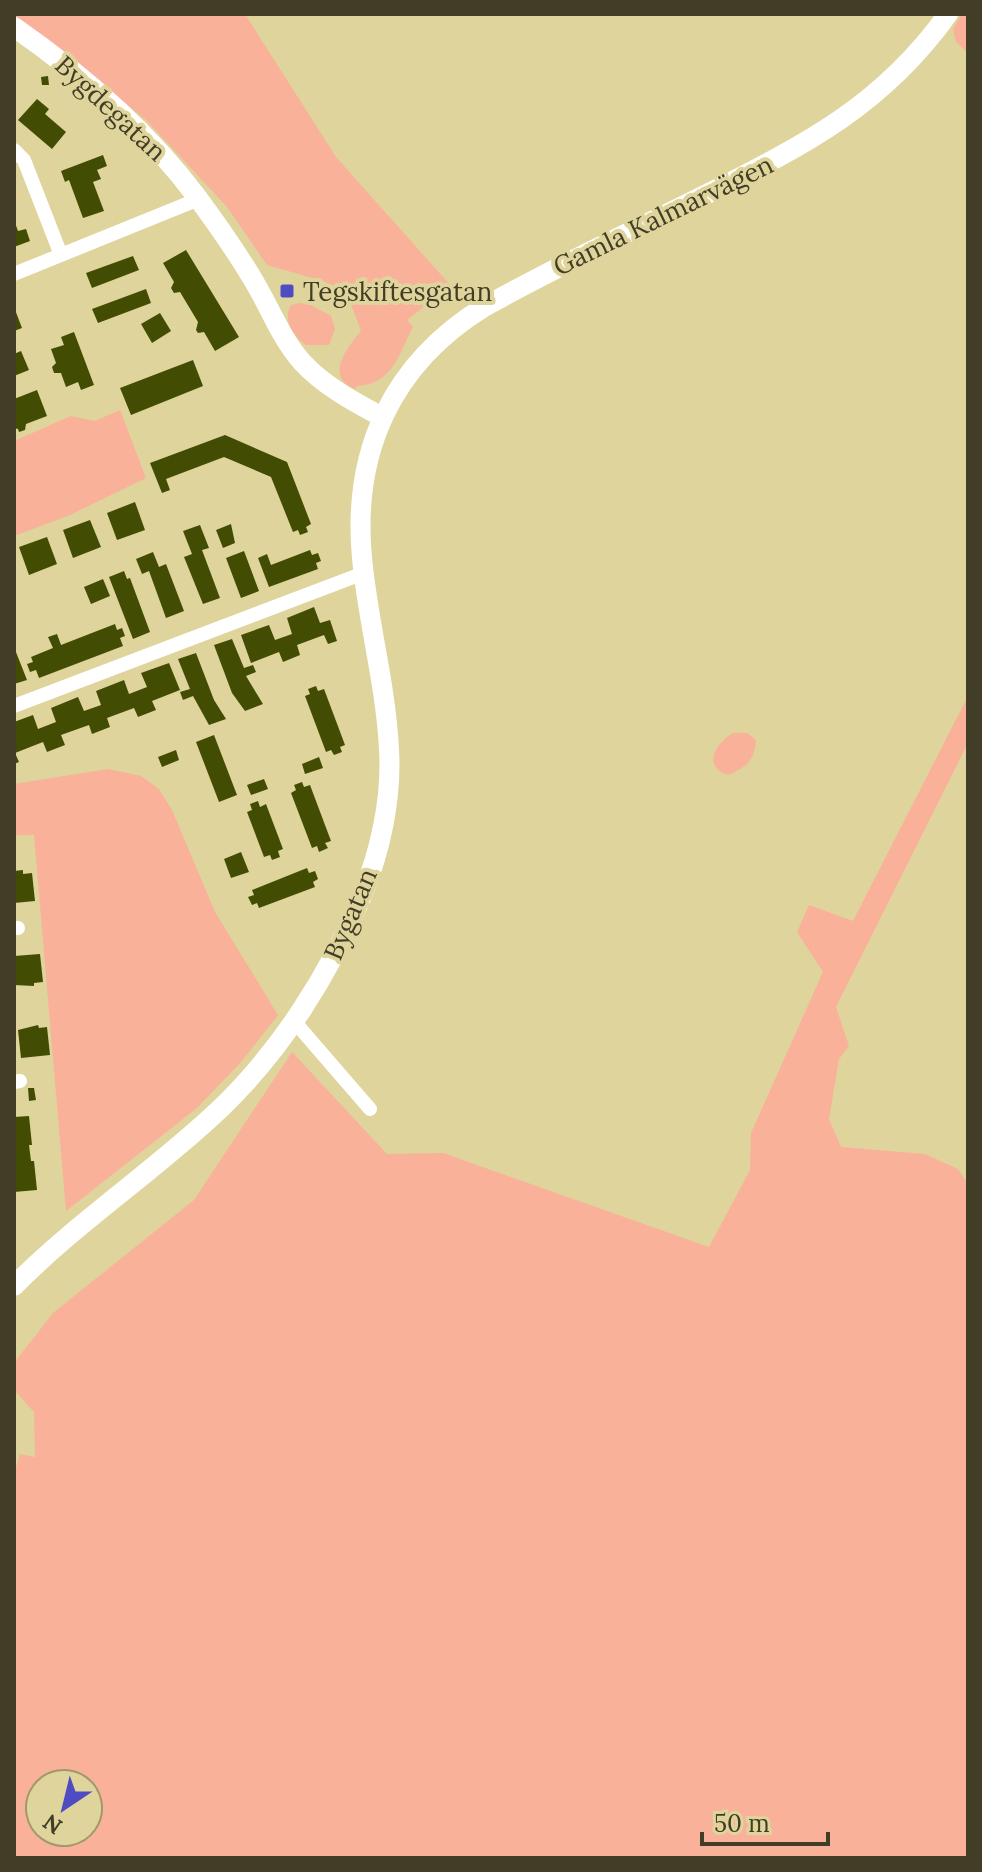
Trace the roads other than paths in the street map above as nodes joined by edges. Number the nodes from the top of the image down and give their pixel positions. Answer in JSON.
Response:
{"nodes":[{"id":1,"x":948,"y":14,"type":"edge"},
{"id":2,"x":14,"y":27,"type":"edge"},
{"id":3,"x":14,"y":150,"type":"edge"},
{"id":4,"x":199,"y":199,"type":"junction"},
{"id":5,"x":61,"y":255,"type":"junction"},
{"id":6,"x":14,"y":274,"type":"edge"},
{"id":7,"x":382,"y":417,"type":"junction"},
{"id":8,"x":364,"y":573,"type":"junction"},
{"id":9,"x":14,"y":706,"type":"edge"},
{"id":10,"x":293,"y":1020,"type":"junction"},
{"id":11,"x":370,"y":1109,"type":"dead end"},
{"id":12,"x":14,"y":1286,"type":"edge"}],
"edges":[{"from":1,"to":7,"type":"street","name":"Gamla Kalmarvägen"},
{"from":2,"to":4,"type":"street","name":"Bygdegatan"},
{"from":3,"to":5,"type":"street"},
{"from":4,"to":5,"type":"street"},
{"from":4,"to":7,"type":"street"},
{"from":5,"to":6,"type":"street"},
{"from":7,"to":8,"type":"street","name":"Bygatan"},
{"from":8,"to":9,"type":"street"},
{"from":8,"to":10,"type":"street","name":"Bygatan"},
{"from":10,"to":11,"type":"street"},
{"from":10,"to":12,"type":"street","name":"Bygatan"}]}
